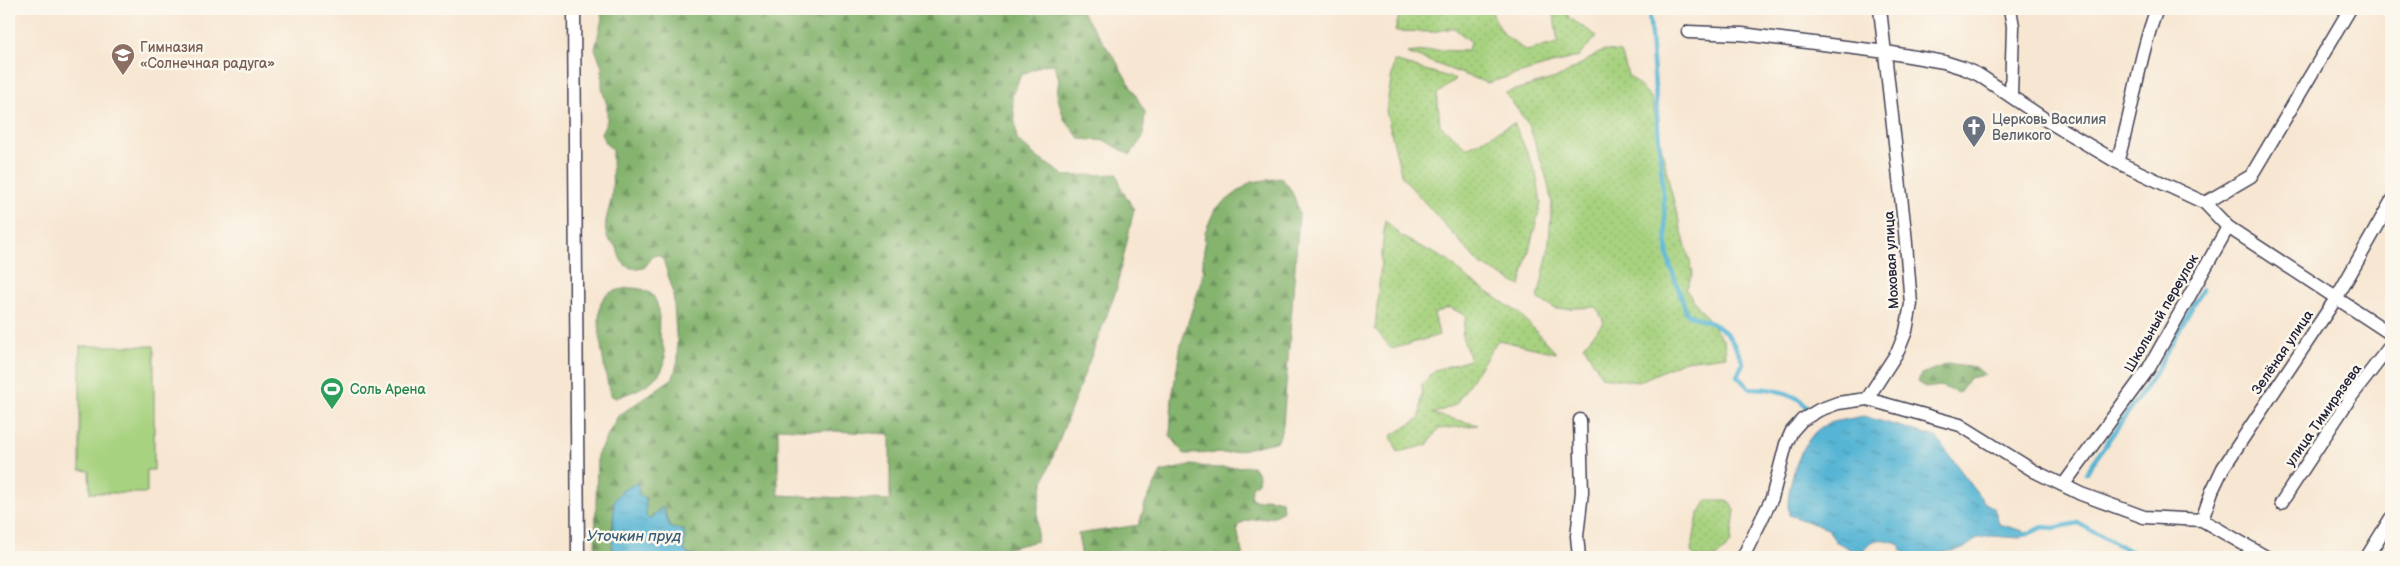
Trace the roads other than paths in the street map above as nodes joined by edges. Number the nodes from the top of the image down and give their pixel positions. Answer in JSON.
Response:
{"nodes":[{"id":1,"x":574,"y":9,"type":"edge"},
{"id":2,"x":1880,"y":9,"type":"edge"},
{"id":3,"x":2010,"y":9,"type":"edge"},
{"id":4,"x":2156,"y":9,"type":"edge"},
{"id":5,"x":2350,"y":9,"type":"edge"},
{"id":6,"x":1688,"y":32,"type":"dead end"},
{"id":7,"x":1886,"y":52,"type":"junction"},
{"id":8,"x":2011,"y":96,"type":"junction"},
{"id":9,"x":2117,"y":162,"type":"junction"},
{"id":10,"x":2391,"y":202,"type":"edge"},
{"id":11,"x":2205,"y":203,"type":"junction"},
{"id":12,"x":2228,"y":227,"type":"junction"},
{"id":13,"x":2337,"y":296,"type":"junction"},
{"id":14,"x":2391,"y":334,"type":"edge"},
{"id":15,"x":2391,"y":345,"type":"edge"},
{"id":16,"x":1867,"y":399,"type":"junction"},
{"id":17,"x":1580,"y":420,"type":"dead end"},
{"id":18,"x":2064,"y":484,"type":"junction"},
{"id":19,"x":2281,"y":503,"type":"dead end"},
{"id":20,"x":2391,"y":518,"type":"edge"},
{"id":21,"x":2202,"y":520,"type":"junction"},
{"id":22,"x":578,"y":557,"type":"edge"},
{"id":23,"x":1579,"y":557,"type":"edge"},
{"id":24,"x":1743,"y":557,"type":"edge"},
{"id":25,"x":2266,"y":557,"type":"edge"},
{"id":26,"x":2367,"y":557,"type":"edge"}],
"edges":[{"from":1,"to":22,"type":"street"},
{"from":2,"to":7,"type":"street","name":"Моховая улица"},
{"from":3,"to":8,"type":"street"},
{"from":4,"to":9,"type":"street"},
{"from":5,"to":11,"type":"street"},
{"from":6,"to":7,"type":"street"},
{"from":7,"to":8,"type":"street"},
{"from":7,"to":16,"type":"street","name":"Моховая улица"},
{"from":8,"to":9,"type":"street"},
{"from":9,"to":11,"type":"street"},
{"from":10,"to":13,"type":"street","name":"Зелёная улица"},
{"from":11,"to":12,"type":"street"},
{"from":12,"to":13,"type":"street"},
{"from":12,"to":18,"type":"street","name":"Школьный переулок"},
{"from":13,"to":14,"type":"street"},
{"from":13,"to":21,"type":"street","name":"Зелёная улица"},
{"from":15,"to":19,"type":"street","name":"улица Тимирязева"},
{"from":16,"to":18,"type":"street"},
{"from":16,"to":24,"type":"street"},
{"from":17,"to":23,"type":"street"},
{"from":18,"to":21,"type":"street"},
{"from":20,"to":26,"type":"street"},
{"from":21,"to":25,"type":"street"}]}
